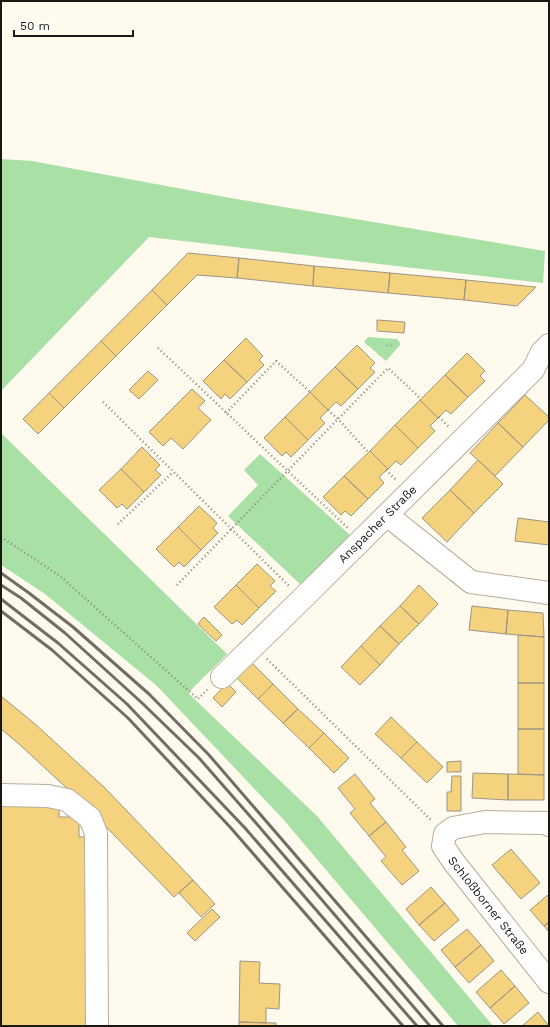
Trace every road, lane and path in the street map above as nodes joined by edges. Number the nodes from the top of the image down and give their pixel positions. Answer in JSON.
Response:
{"nodes":[{"id":1,"x":549,"y":345,"type":"edge"},
{"id":2,"x":158,"y":348,"type":"dead end"},
{"id":3,"x":541,"y":371,"type":"edge"},
{"id":4,"x":310,"y":392,"type":"dead end"},
{"id":5,"x":421,"y":399,"type":"dead end"},
{"id":6,"x":103,"y":402,"type":"dead end"},
{"id":7,"x":328,"y":410,"type":"dead end"},
{"id":8,"x":226,"y":413,"type":"junction"},
{"id":9,"x":338,"y":419,"type":"junction"},
{"id":10,"x":368,"y":452,"type":"dead end"},
{"id":11,"x":288,"y":471,"type":"junction"},
{"id":12,"x":173,"y":472,"type":"junction"},
{"id":13,"x":387,"y":515,"type":"junction"},
{"id":14,"x":118,"y":524,"type":"dead end"},
{"id":15,"x":231,"y":529,"type":"junction"},
{"id":16,"x":1,"y":537,"type":"edge"},
{"id":17,"x":362,"y":540,"type":"junction"},
{"id":18,"x":177,"y":585,"type":"dead end"},
{"id":19,"x":549,"y":593,"type":"edge"},
{"id":20,"x":302,"y":599,"type":"junction"},
{"id":21,"x":254,"y":646,"type":"junction"},
{"id":22,"x":222,"y":677,"type":"dead end"},
{"id":23,"x":198,"y":699,"type":"dead end"},
{"id":24,"x":1,"y":795,"type":"edge"},
{"id":25,"x":549,"y":825,"type":"edge"},
{"id":26,"x":449,"y":831,"type":"junction"},
{"id":27,"x":549,"y":831,"type":"edge"},
{"id":28,"x":549,"y":982,"type":"edge"},
{"id":29,"x":97,"y":1026,"type":"edge"}],
"edges":[{"from":1,"to":3,"type":"street","name":"Anspacher Straße"},
{"from":2,"to":8,"type":"path"},
{"from":3,"to":13,"type":"street","name":"Anspacher Straße"},
{"from":4,"to":8,"type":"path"},
{"from":5,"to":9,"type":"path"},
{"from":6,"to":12,"type":"path"},
{"from":7,"to":9,"type":"path"},
{"from":8,"to":11,"type":"path"},
{"from":9,"to":10,"type":"path"},
{"from":9,"to":11,"type":"path"},
{"from":11,"to":15,"type":"path"},
{"from":11,"to":17,"type":"path"},
{"from":12,"to":14,"type":"path"},
{"from":12,"to":15,"type":"path"},
{"from":13,"to":17,"type":"street","name":"Anspacher Straße"},
{"from":13,"to":19,"type":"street"},
{"from":15,"to":18,"type":"path"},
{"from":15,"to":20,"type":"path"},
{"from":16,"to":23,"type":"path"},
{"from":17,"to":20,"type":"street","name":"Anspacher Straße"},
{"from":20,"to":21,"type":"street","name":"Anspacher Straße"},
{"from":21,"to":22,"type":"street","name":"Anspacher Straße"},
{"from":21,"to":26,"type":"path"},
{"from":24,"to":29,"type":"street"},
{"from":25,"to":26,"type":"street"},
{"from":26,"to":27,"type":"street"},
{"from":26,"to":28,"type":"street","name":"Schloßborner Straße"}]}
